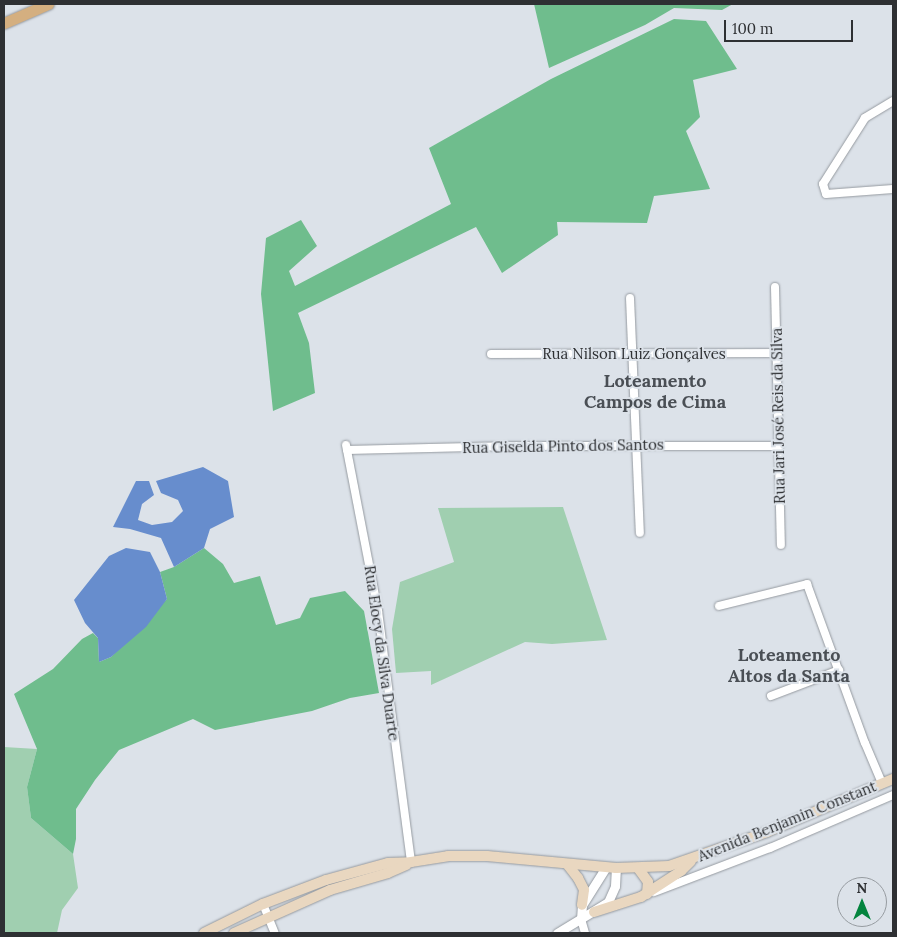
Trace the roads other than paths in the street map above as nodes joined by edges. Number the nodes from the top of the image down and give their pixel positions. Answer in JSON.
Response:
{"nodes":[{"id":1,"x":48,"y":4,"type":"edge"},
{"id":2,"x":4,"y":23,"type":"edge"},
{"id":3,"x":893,"y":101,"type":"edge"},
{"id":4,"x":893,"y":189,"type":"edge"},
{"id":5,"x":775,"y":287,"type":"dead end"},
{"id":6,"x":630,"y":298,"type":"dead end"},
{"id":7,"x":778,"y":353,"type":"junction"},
{"id":8,"x":491,"y":354,"type":"dead end"},
{"id":9,"x":632,"y":355,"type":"junction"},
{"id":10,"x":635,"y":445,"type":"junction"},
{"id":11,"x":779,"y":446,"type":"junction"},
{"id":12,"x":346,"y":447,"type":"joint"},
{"id":13,"x":640,"y":532,"type":"dead end"},
{"id":14,"x":780,"y":545,"type":"dead end"},
{"id":15,"x":719,"y":606,"type":"dead end"},
{"id":16,"x":839,"y":670,"type":"junction"},
{"id":17,"x":771,"y":696,"type":"dead end"},
{"id":18,"x":893,"y":779,"type":"edge"},
{"id":19,"x":882,"y":783,"type":"junction"},
{"id":20,"x":893,"y":795,"type":"edge"},
{"id":21,"x":692,"y":860,"type":"junction"},
{"id":22,"x":411,"y":862,"type":"junction"},
{"id":23,"x":567,"y":864,"type":"junction"},
{"id":24,"x":611,"y":868,"type":"junction"},
{"id":25,"x":638,"y":868,"type":"junction"},
{"id":26,"x":647,"y":894,"type":"junction"},
{"id":27,"x":263,"y":904,"type":"junction"},
{"id":28,"x":582,"y":905,"type":"junction"},
{"id":29,"x":594,"y":912,"type":"junction"},
{"id":30,"x":269,"y":916,"type":"junction"},
{"id":31,"x":581,"y":919,"type":"junction"},
{"id":32,"x":204,"y":933,"type":"edge"},
{"id":33,"x":234,"y":933,"type":"edge"},
{"id":34,"x":276,"y":933,"type":"edge"},
{"id":35,"x":558,"y":933,"type":"edge"},
{"id":36,"x":585,"y":933,"type":"edge"}],
"edges":[{"from":1,"to":2,"type":"main road"},
{"from":3,"to":4,"type":"street"},
{"from":5,"to":7,"type":"street","name":"Rua Jari José Reis da Silva"},
{"from":6,"to":9,"type":"street"},
{"from":7,"to":9,"type":"street","name":"Rua Nilson Luiz Gonçalves"},
{"from":7,"to":11,"type":"street","name":"Rua Jari José Reis da Silva"},
{"from":8,"to":9,"type":"street","name":"Rua Nilson Luiz Gonçalves"},
{"from":9,"to":10,"type":"street"},
{"from":10,"to":11,"type":"street","name":"Rua Giselda Pinto dos Santos"},
{"from":10,"to":12,"type":"street","name":"Rua Giselda Pinto dos Santos"},
{"from":10,"to":13,"type":"street"},
{"from":11,"to":14,"type":"street","name":"Rua Jari José Reis da Silva"},
{"from":12,"to":22,"type":"street","name":"Rua Elocy da Silva Duarte"},
{"from":15,"to":16,"type":"street"},
{"from":16,"to":17,"type":"street"},
{"from":16,"to":19,"type":"street"},
{"from":18,"to":19,"type":"main road","name":"Avenida Benjamin Constant"},
{"from":19,"to":21,"type":"main road","name":"Avenida Benjamin Constant"},
{"from":20,"to":26,"type":"street","name":"Avenida Benjamin Constant"},
{"from":21,"to":25,"type":"main road","name":"Avenida Benjamin Constant"},
{"from":21,"to":26,"type":"main road"},
{"from":22,"to":23,"type":"main road","name":"Avenida Benjamin Constant"},
{"from":22,"to":27,"type":"main road","name":"Avenida Benjamin Constant"},
{"from":22,"to":30,"type":"main road","name":"Avenida Benjamin Constant"},
{"from":23,"to":24,"type":"main road","name":"Avenida Benjamin Constant"},
{"from":23,"to":28,"type":"main road"},
{"from":24,"to":25,"type":"main road","name":"Avenida Benjamin Constant"},
{"from":24,"to":28,"type":"street"},
{"from":24,"to":29,"type":"street"},
{"from":25,"to":26,"type":"main road"},
{"from":26,"to":29,"type":"main road"},
{"from":27,"to":30,"type":"street"},
{"from":27,"to":32,"type":"main road","name":"Avenida Benjamin Constant"},
{"from":28,"to":31,"type":"street"},
{"from":29,"to":31,"type":"street"},
{"from":30,"to":33,"type":"main road","name":"Avenida Benjamin Constant"},
{"from":30,"to":34,"type":"street"},
{"from":31,"to":35,"type":"street"},
{"from":31,"to":36,"type":"street"}]}
